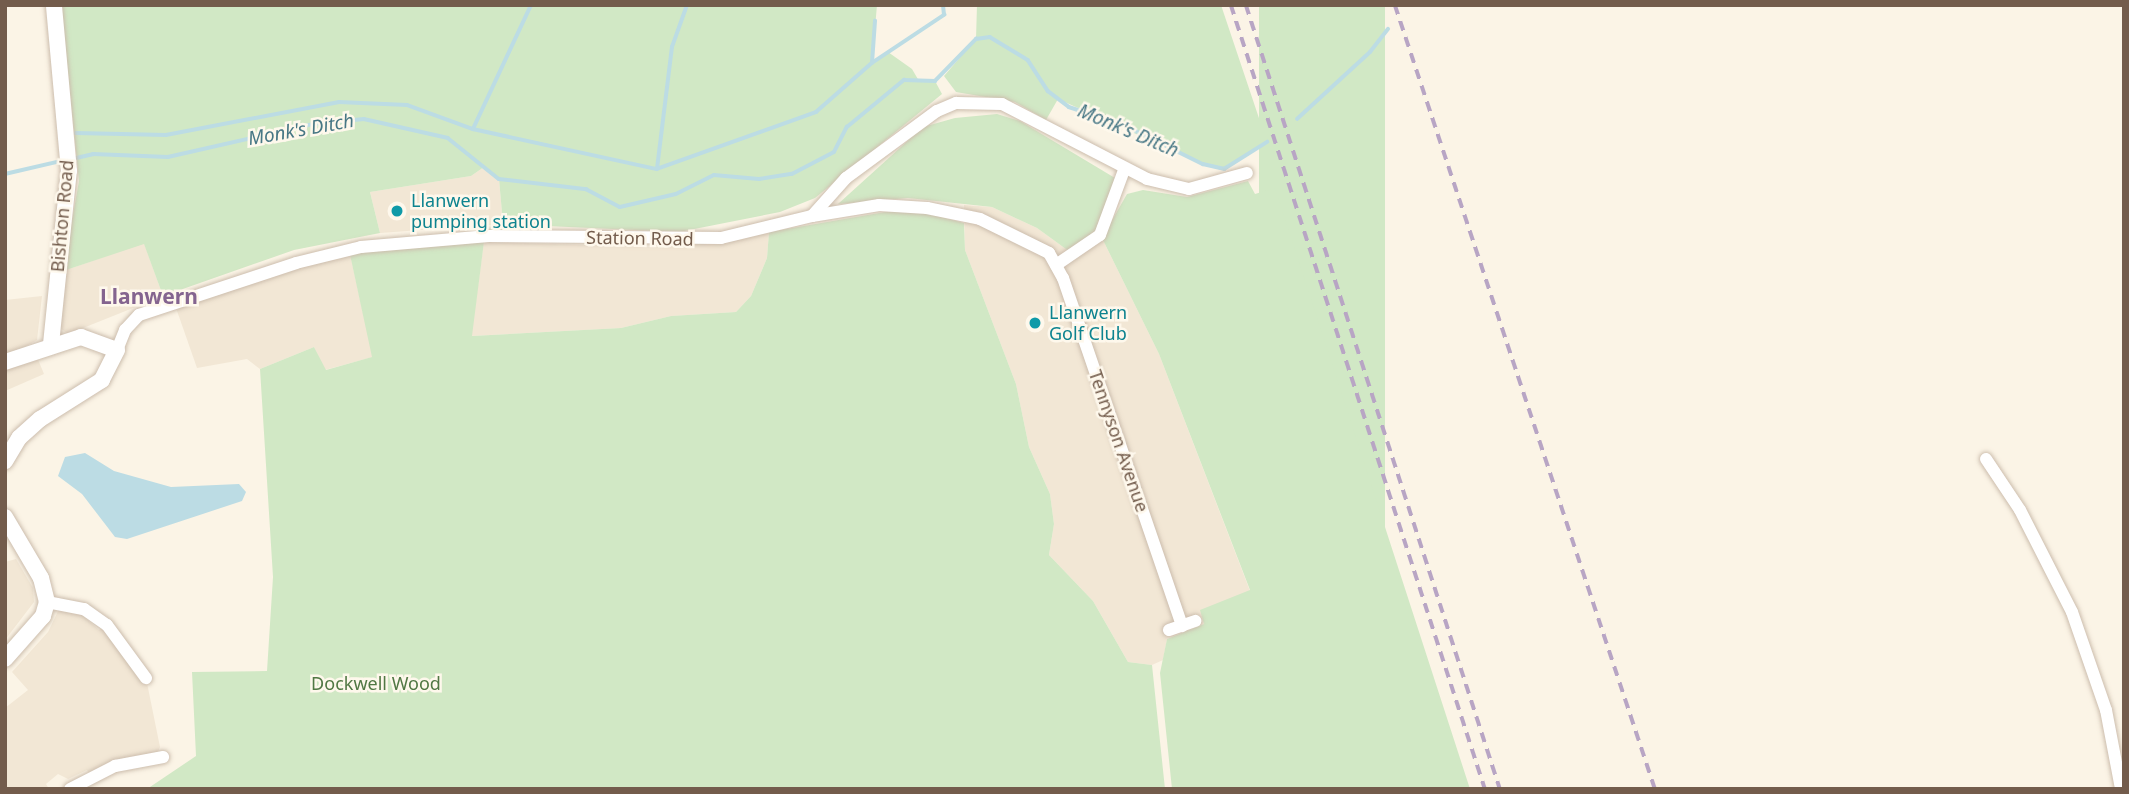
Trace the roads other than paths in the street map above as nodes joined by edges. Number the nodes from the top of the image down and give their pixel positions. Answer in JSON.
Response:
{"nodes":[{"id":1,"x":54,"y":5,"type":"edge"},
{"id":2,"x":1124,"y":170,"type":"junction"},
{"id":3,"x":1247,"y":173,"type":"dead end"},
{"id":4,"x":812,"y":216,"type":"junction"},
{"id":5,"x":1056,"y":265,"type":"junction"},
{"id":6,"x":51,"y":344,"type":"junction"},
{"id":7,"x":117,"y":350,"type":"junction"},
{"id":8,"x":5,"y":362,"type":"edge"},
{"id":9,"x":1986,"y":459,"type":"dead end"},
{"id":10,"x":5,"y":460,"type":"edge"},
{"id":11,"x":5,"y":517,"type":"edge"},
{"id":12,"x":47,"y":602,"type":"junction"},
{"id":13,"x":1195,"y":621,"type":"dead end"},
{"id":14,"x":5,"y":659,"type":"edge"},
{"id":15,"x":146,"y":678,"type":"dead end"},
{"id":16,"x":163,"y":757,"type":"dead end"},
{"id":17,"x":70,"y":789,"type":"edge"},
{"id":18,"x":2122,"y":789,"type":"edge"}],
"edges":[{"from":1,"to":6,"type":"street","name":"Bishton Road"},
{"from":2,"to":3,"type":"street"},
{"from":2,"to":4,"type":"street"},
{"from":2,"to":5,"type":"street"},
{"from":4,"to":5,"type":"street"},
{"from":4,"to":7,"type":"street","name":"Station Road"},
{"from":5,"to":13,"type":"street","name":"Tennyson Avenue"},
{"from":6,"to":7,"type":"street"},
{"from":6,"to":8,"type":"street"},
{"from":7,"to":10,"type":"street"},
{"from":9,"to":18,"type":"street"},
{"from":11,"to":12,"type":"street"},
{"from":12,"to":14,"type":"street"},
{"from":12,"to":15,"type":"street"},
{"from":16,"to":17,"type":"street"}]}
